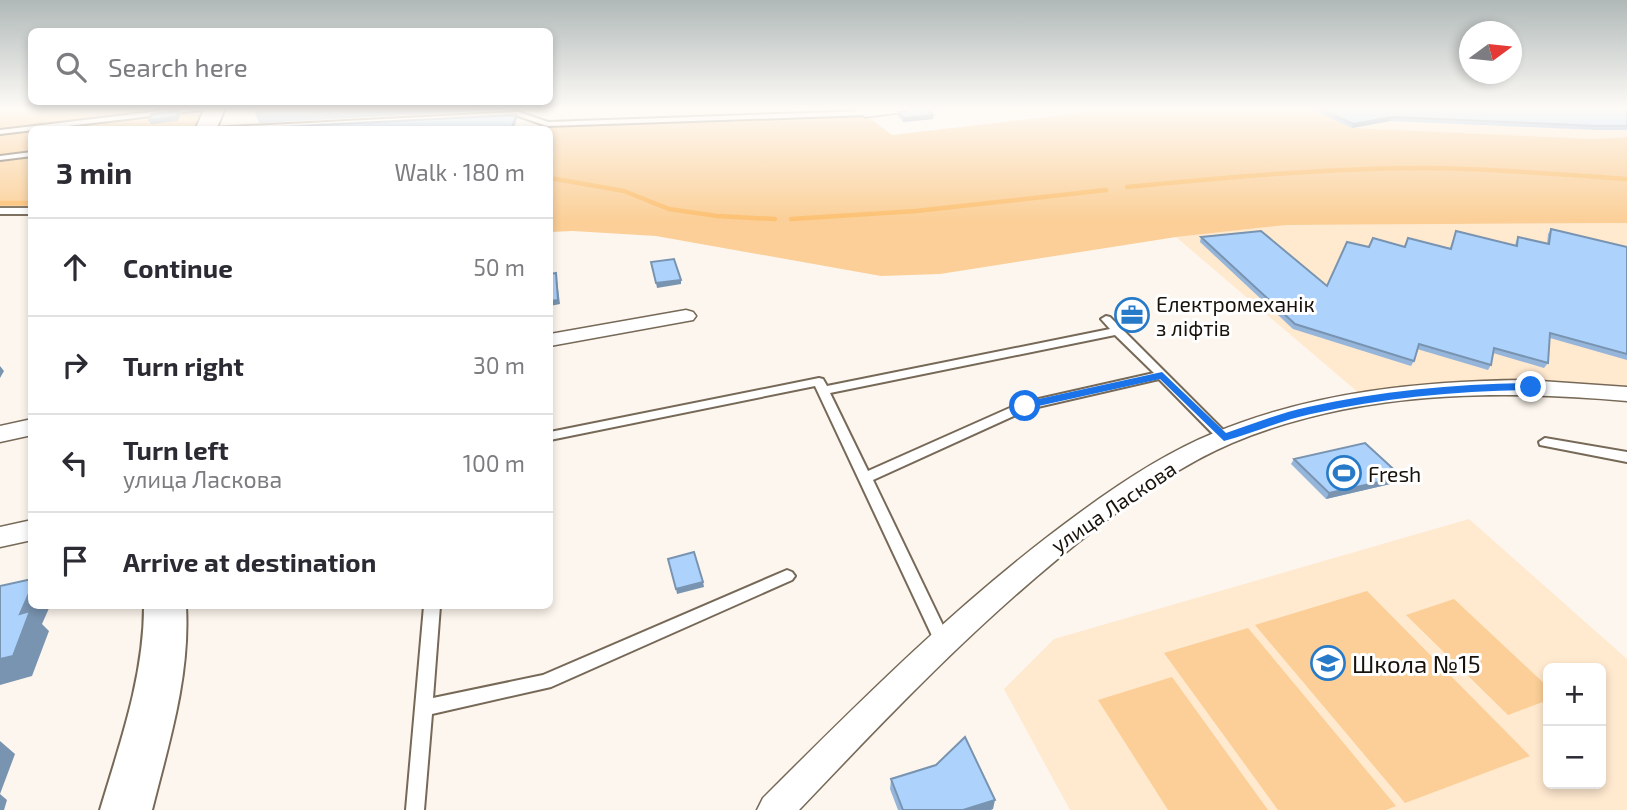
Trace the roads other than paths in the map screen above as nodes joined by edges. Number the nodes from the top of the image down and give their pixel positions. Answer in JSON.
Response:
{"nodes":[{"id":1,"x":28,"y":154,"type":"edge"},
{"id":2,"x":0,"y":158,"type":"edge"},
{"id":3,"x":0,"y":211,"type":"edge"},
{"id":4,"x":28,"y":211,"type":"edge"},
{"id":5,"x":686,"y":316,"type":"dead end"},
{"id":6,"x":1106,"y":319,"type":"dead end"},
{"id":7,"x":1117,"y":331,"type":"junction"},
{"id":8,"x":553,"y":339,"type":"edge"},
{"id":9,"x":1162,"y":376,"type":"junction"},
{"id":10,"x":823,"y":391,"type":"junction"},
{"id":11,"x":1627,"y":394,"type":"edge"},
{"id":12,"x":28,"y":428,"type":"edge"},
{"id":13,"x":0,"y":434,"type":"edge"},
{"id":14,"x":553,"y":435,"type":"edge"},
{"id":15,"x":1224,"y":438,"type":"junction"},
{"id":16,"x":1545,"y":442,"type":"dead end"},
{"id":17,"x":1627,"y":457,"type":"edge"},
{"id":18,"x":865,"y":478,"type":"junction"},
{"id":19,"x":28,"y":531,"type":"edge"},
{"id":20,"x":0,"y":537,"type":"edge"},
{"id":21,"x":787,"y":576,"type":"dead end"},
{"id":22,"x":165,"y":609,"type":"edge"},
{"id":23,"x":432,"y":609,"type":"edge"},
{"id":24,"x":942,"y":640,"type":"junction"},
{"id":25,"x":423,"y":708,"type":"junction"},
{"id":26,"x":127,"y":810,"type":"edge"},
{"id":27,"x":415,"y":810,"type":"edge"},
{"id":28,"x":775,"y":810,"type":"edge"}],
"edges":[{"from":1,"to":2,"type":"lane"},
{"from":3,"to":4,"type":"lane"},
{"from":5,"to":8,"type":"street"},
{"from":6,"to":7,"type":"lane"},
{"from":7,"to":9,"type":"lane"},
{"from":7,"to":10,"type":"lane"},
{"from":9,"to":15,"type":"lane"},
{"from":9,"to":18,"type":"lane"},
{"from":10,"to":14,"type":"lane"},
{"from":10,"to":18,"type":"lane"},
{"from":11,"to":15,"type":"street","name":"улица Ласкова"},
{"from":12,"to":13,"type":"street"},
{"from":15,"to":24,"type":"street","name":"улица Ласкова"},
{"from":16,"to":17,"type":"lane"},
{"from":18,"to":24,"type":"lane"},
{"from":19,"to":20,"type":"street"},
{"from":21,"to":25,"type":"lane"},
{"from":22,"to":26,"type":"street"},
{"from":23,"to":25,"type":"lane"},
{"from":24,"to":28,"type":"street","name":"улица Ласкова"},
{"from":25,"to":27,"type":"lane"}]}
